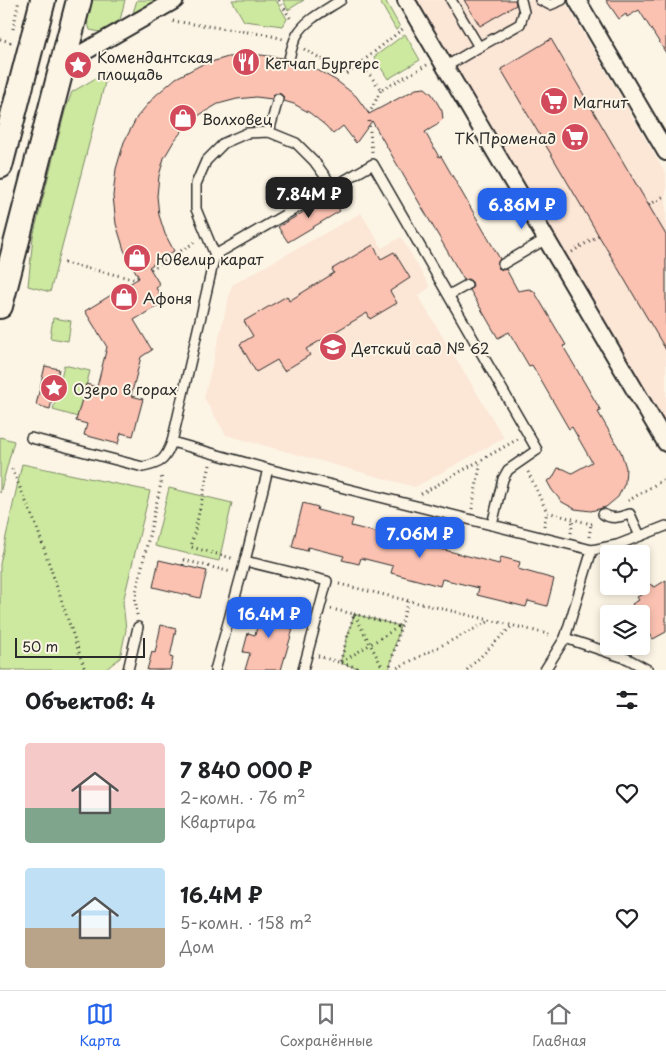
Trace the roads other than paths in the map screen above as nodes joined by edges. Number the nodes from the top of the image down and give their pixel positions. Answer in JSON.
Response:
{"nodes":[{"id":1,"x":43,"y":0,"type":"edge"},
{"id":2,"x":79,"y":0,"type":"edge"},
{"id":3,"x":175,"y":0,"type":"edge"},
{"id":4,"x":341,"y":0,"type":"edge"},
{"id":5,"x":406,"y":0,"type":"edge"},
{"id":6,"x":451,"y":0,"type":"edge"},
{"id":7,"x":521,"y":0,"type":"edge"},
{"id":8,"x":540,"y":0,"type":"edge"},
{"id":9,"x":562,"y":0,"type":"edge"},
{"id":10,"x":577,"y":0,"type":"edge"},
{"id":11,"x":479,"y":47,"type":"junction"},
{"id":12,"x":289,"y":58,"type":"dead end"},
{"id":13,"x":63,"y":64,"type":"junction"},
{"id":14,"x":445,"y":67,"type":"junction"},
{"id":15,"x":278,"y":99,"type":"dead end"},
{"id":16,"x":269,"y":132,"type":"junction"},
{"id":17,"x":666,"y":152,"type":"edge"},
{"id":18,"x":0,"y":166,"type":"edge"},
{"id":19,"x":333,"y":188,"type":"junction"},
{"id":20,"x":546,"y":239,"type":"junction"},
{"id":21,"x":215,"y":255,"type":"junction"},
{"id":22,"x":503,"y":264,"type":"dead end"},
{"id":23,"x":467,"y":284,"type":"dead end"},
{"id":24,"x":449,"y":295,"type":"junction"},
{"id":25,"x":0,"y":306,"type":"edge"},
{"id":26,"x":31,"y":438,"type":"dead end"},
{"id":27,"x":172,"y":442,"type":"junction"},
{"id":28,"x":666,"y":443,"type":"edge"},
{"id":29,"x":268,"y":469,"type":"junction"},
{"id":30,"x":606,"y":516,"type":"road end"},
{"id":31,"x":492,"y":525,"type":"junction"},
{"id":32,"x":666,"y":526,"type":"edge"},
{"id":33,"x":640,"y":536,"type":"junction"},
{"id":34,"x":592,"y":550,"type":"junction"},
{"id":35,"x":245,"y":561,"type":"junction"},
{"id":36,"x":138,"y":627,"type":"road end"},
{"id":37,"x":565,"y":638,"type":"junction"},
{"id":38,"x":128,"y":670,"type":"edge"},
{"id":39,"x":215,"y":670,"type":"edge"},
{"id":40,"x":303,"y":670,"type":"edge"},
{"id":41,"x":545,"y":670,"type":"edge"},
{"id":42,"x":648,"y":670,"type":"edge"}],
"edges":[{"from":1,"to":18,"type":"main road"},
{"from":2,"to":13,"type":"main road"},
{"from":3,"to":13,"type":"street"},
{"from":4,"to":12,"type":"lane"},
{"from":5,"to":14,"type":"street"},
{"from":6,"to":11,"type":"lane"},
{"from":7,"to":11,"type":"lane"},
{"from":8,"to":9,"type":"lane"},
{"from":10,"to":17,"type":"street"},
{"from":11,"to":14,"type":"lane"},
{"from":13,"to":25,"type":"main road"},
{"from":14,"to":20,"type":"street"},
{"from":15,"to":16,"type":"lane"},
{"from":16,"to":19,"type":"lane"},
{"from":16,"to":21,"type":"lane"},
{"from":19,"to":21,"type":"lane"},
{"from":19,"to":24,"type":"lane"},
{"from":20,"to":22,"type":"lane"},
{"from":20,"to":28,"type":"street"},
{"from":21,"to":27,"type":"lane"},
{"from":23,"to":24,"type":"lane"},
{"from":24,"to":31,"type":"lane"},
{"from":26,"to":27,"type":"lane"},
{"from":27,"to":29,"type":"lane"},
{"from":29,"to":31,"type":"lane"},
{"from":29,"to":35,"type":"lane"},
{"from":30,"to":33,"type":"lane"},
{"from":31,"to":34,"type":"lane"},
{"from":32,"to":33,"type":"lane"},
{"from":33,"to":34,"type":"lane"},
{"from":34,"to":37,"type":"lane"},
{"from":35,"to":39,"type":"lane"},
{"from":35,"to":40,"type":"lane"},
{"from":36,"to":38,"type":"lane"},
{"from":37,"to":41,"type":"lane"},
{"from":37,"to":42,"type":"lane"}]}
